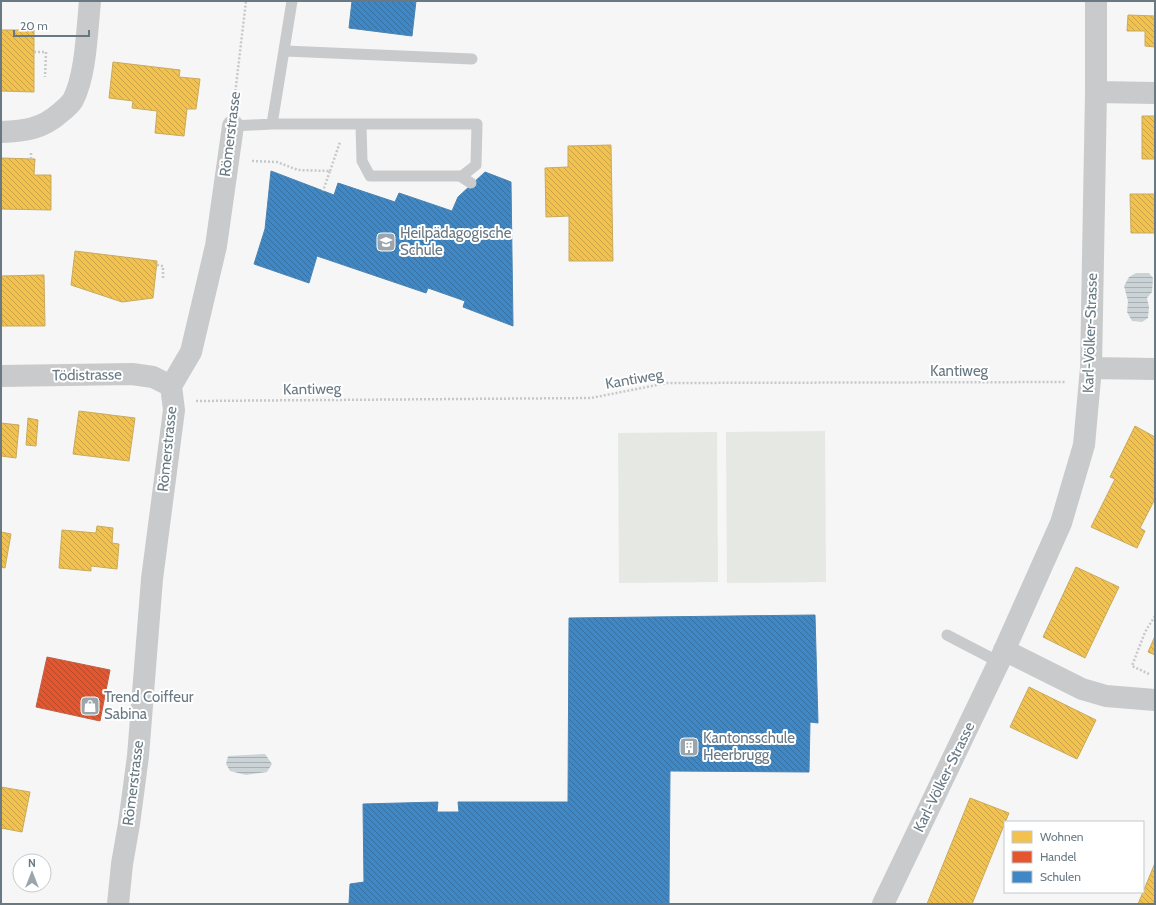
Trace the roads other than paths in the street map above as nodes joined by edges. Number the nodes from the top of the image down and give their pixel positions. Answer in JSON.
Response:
{"nodes":[{"id":1,"x":90,"y":1,"type":"edge"},
{"id":2,"x":292,"y":1,"type":"edge"},
{"id":3,"x":1096,"y":1,"type":"edge"},
{"id":4,"x":285,"y":51,"type":"junction"},
{"id":5,"x":472,"y":59,"type":"dead end"},
{"id":6,"x":1096,"y":92,"type":"junction"},
{"id":7,"x":1155,"y":93,"type":"edge"},
{"id":8,"x":272,"y":124,"type":"junction"},
{"id":9,"x":361,"y":125,"type":"junction"},
{"id":10,"x":233,"y":126,"type":"joint"},
{"id":11,"x":1,"y":132,"type":"edge"},
{"id":12,"x":460,"y":176,"type":"junction"},
{"id":13,"x":472,"y":183,"type":"dead end"},
{"id":14,"x":1091,"y":368,"type":"junction"},
{"id":15,"x":1155,"y":369,"type":"edge"},
{"id":16,"x":1,"y":376,"type":"edge"},
{"id":17,"x":171,"y":386,"type":"junction"},
{"id":18,"x":947,"y":635,"type":"dead end"},
{"id":19,"x":1002,"y":656,"type":"junction"},
{"id":20,"x":1155,"y":700,"type":"edge"},
{"id":21,"x":118,"y":904,"type":"edge"},
{"id":22,"x":882,"y":904,"type":"edge"}],
"edges":[{"from":1,"to":11,"type":"street"},
{"from":2,"to":4,"type":"lane"},
{"from":3,"to":6,"type":"street","name":"Karl-Völker-Strasse"},
{"from":4,"to":5,"type":"lane"},
{"from":4,"to":8,"type":"lane"},
{"from":6,"to":7,"type":"street"},
{"from":6,"to":14,"type":"street","name":"Karl-Völker-Strasse"},
{"from":8,"to":9,"type":"lane"},
{"from":8,"to":10,"type":"lane"},
{"from":9,"to":12,"type":"lane"},
{"from":9,"to":12,"type":"lane"},
{"from":10,"to":17,"type":"street","name":"Römerstrasse"},
{"from":12,"to":13,"type":"lane"},
{"from":14,"to":15,"type":"street"},
{"from":14,"to":19,"type":"street","name":"Karl-Völker-Strasse"},
{"from":16,"to":17,"type":"street","name":"Tödistrasse"},
{"from":17,"to":21,"type":"street","name":"Römerstrasse"},
{"from":18,"to":19,"type":"lane"},
{"from":19,"to":20,"type":"street"},
{"from":19,"to":22,"type":"street","name":"Karl-Völker-Strasse"}]}
